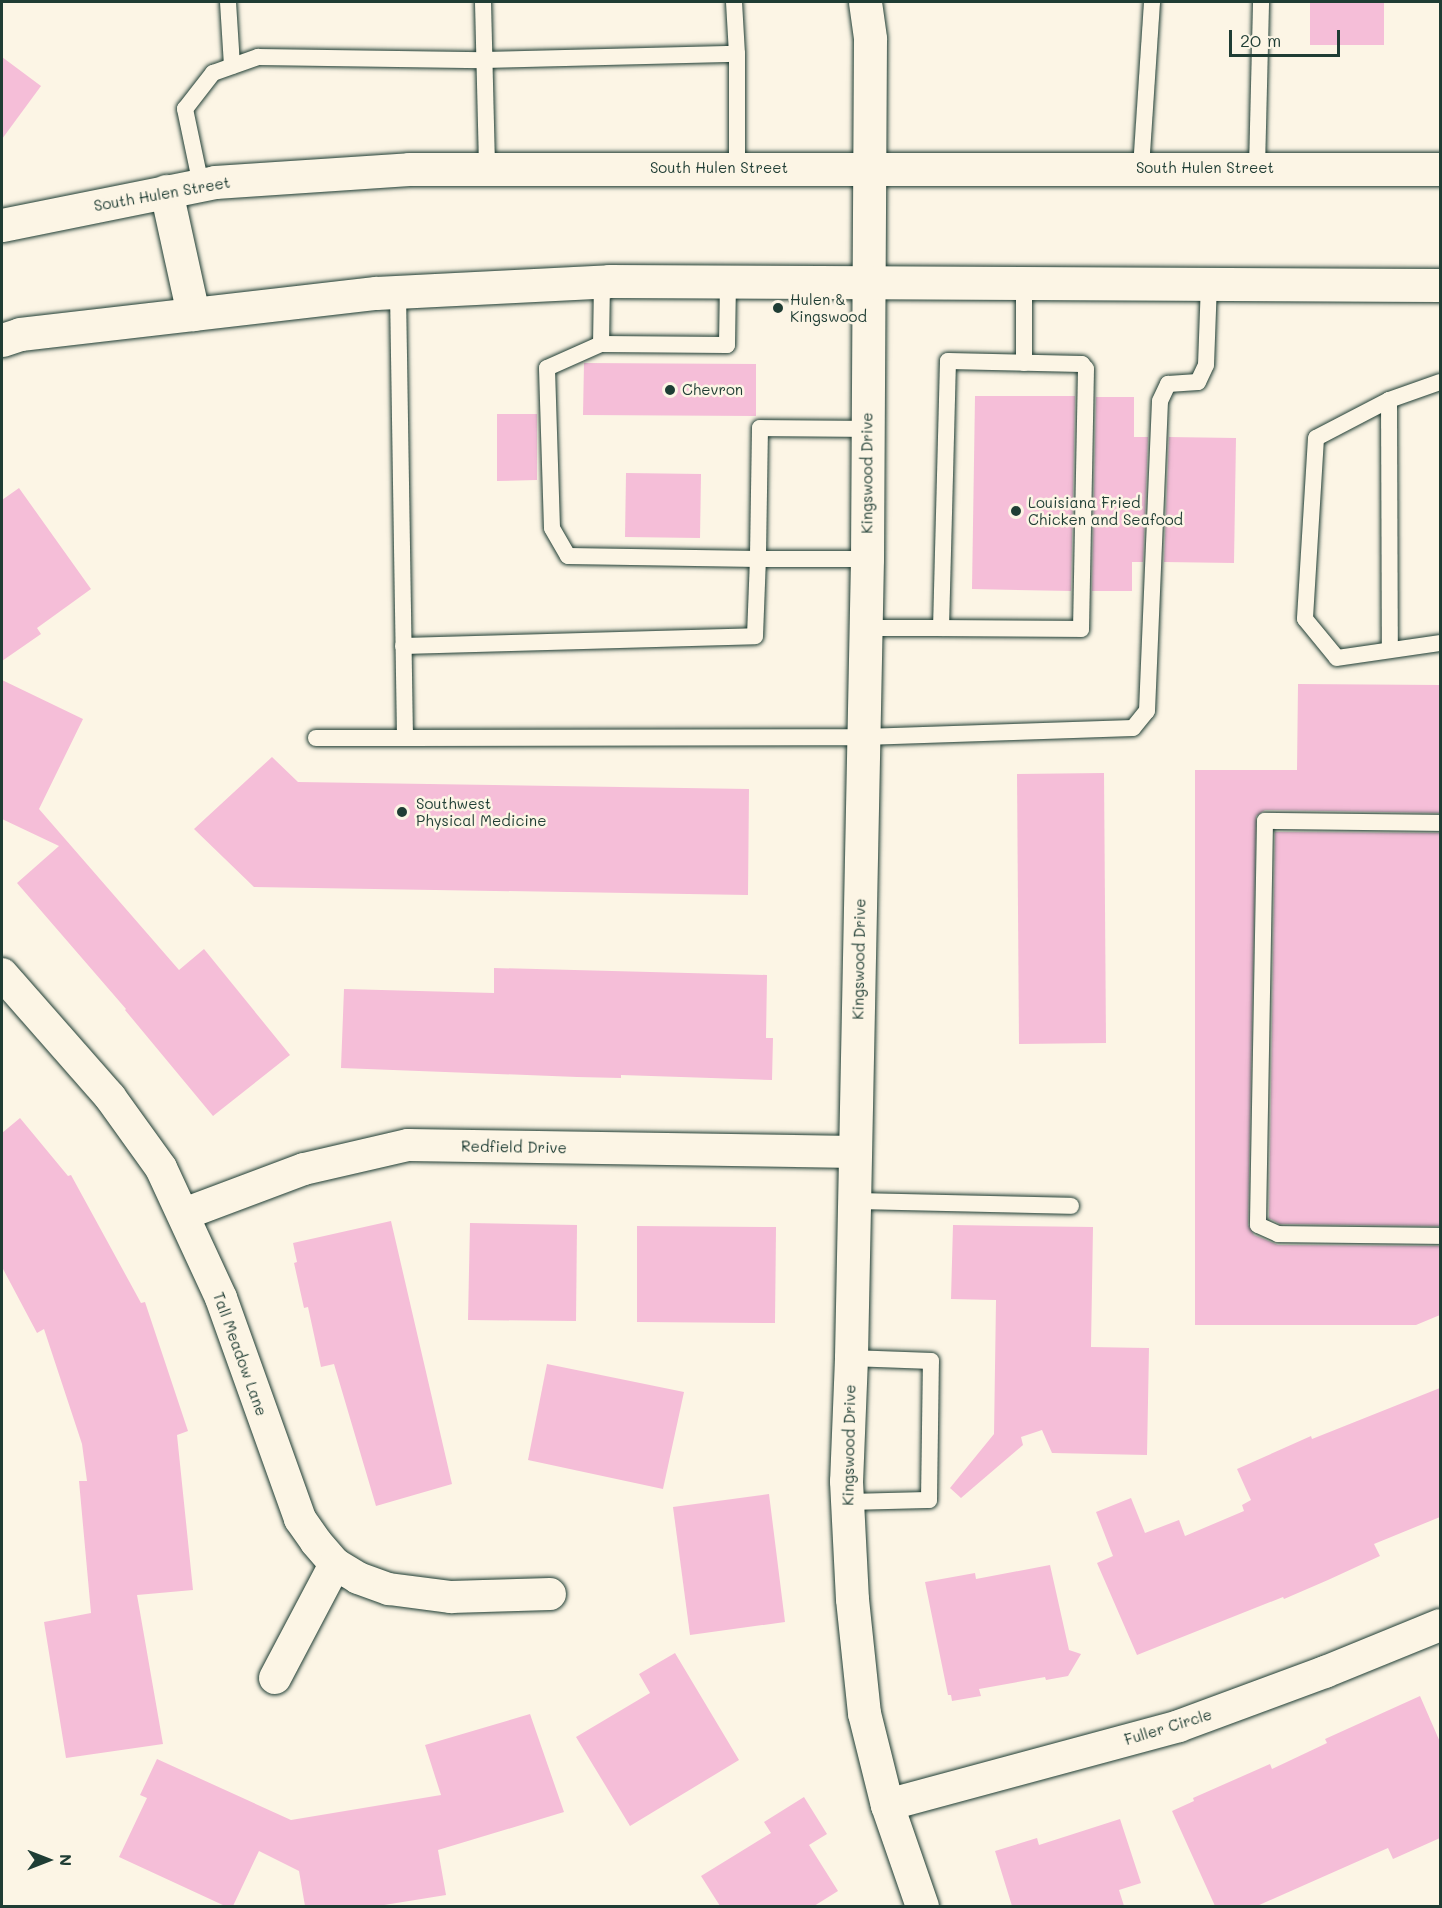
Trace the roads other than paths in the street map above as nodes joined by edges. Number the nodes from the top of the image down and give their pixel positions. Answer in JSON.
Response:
{"nodes":[{"id":1,"x":228,"y":2,"type":"edge"},
{"id":2,"x":483,"y":2,"type":"edge"},
{"id":3,"x":734,"y":2,"type":"edge"},
{"id":4,"x":865,"y":2,"type":"edge"},
{"id":5,"x":1152,"y":2,"type":"edge"},
{"id":6,"x":1261,"y":2,"type":"edge"},
{"id":7,"x":737,"y":54,"type":"junction"},
{"id":8,"x":484,"y":60,"type":"junction"},
{"id":9,"x":232,"y":66,"type":"junction"},
{"id":10,"x":868,"y":167,"type":"junction"},
{"id":11,"x":737,"y":168,"type":"junction"},
{"id":12,"x":1141,"y":168,"type":"junction"},
{"id":13,"x":1257,"y":168,"type":"junction"},
{"id":14,"x":487,"y":169,"type":"junction"},
{"id":15,"x":1440,"y":169,"type":"edge"},
{"id":16,"x":201,"y":184,"type":"junction"},
{"id":17,"x":166,"y":191,"type":"junction"},
{"id":18,"x":2,"y":225,"type":"edge"},
{"id":19,"x":602,"y":282,"type":"junction"},
{"id":20,"x":728,"y":283,"type":"junction"},
{"id":21,"x":868,"y":283,"type":"junction"},
{"id":22,"x":1024,"y":284,"type":"junction"},
{"id":23,"x":1209,"y":285,"type":"junction"},
{"id":24,"x":1440,"y":285,"type":"edge"},
{"id":25,"x":399,"y":292,"type":"junction"},
{"id":26,"x":193,"y":314,"type":"junction"},
{"id":27,"x":2,"y":340,"type":"edge"},
{"id":28,"x":601,"y":344,"type":"junction"},
{"id":29,"x":1024,"y":363,"type":"junction"},
{"id":30,"x":1440,"y":382,"type":"edge"},
{"id":31,"x":1389,"y":400,"type":"junction"},
{"id":32,"x":867,"y":429,"type":"junction"},
{"id":33,"x":758,"y":559,"type":"junction"},
{"id":34,"x":867,"y":559,"type":"junction"},
{"id":35,"x":866,"y":628,"type":"junction"},
{"id":36,"x":941,"y":628,"type":"junction"},
{"id":37,"x":1440,"y":643,"type":"edge"},
{"id":38,"x":403,"y":646,"type":"junction"},
{"id":39,"x":1390,"y":649,"type":"junction"},
{"id":40,"x":864,"y":737,"type":"junction"},
{"id":41,"x":316,"y":738,"type":"dead end"},
{"id":42,"x":405,"y":738,"type":"junction"},
{"id":43,"x":1440,"y":823,"type":"edge"},
{"id":44,"x":2,"y":974,"type":"edge"},
{"id":45,"x":856,"y":1152,"type":"junction"},
{"id":46,"x":854,"y":1201,"type":"junction"},
{"id":47,"x":1071,"y":1206,"type":"dead end"},
{"id":48,"x":184,"y":1214,"type":"junction"},
{"id":49,"x":1440,"y":1236,"type":"edge"},
{"id":50,"x":851,"y":1358,"type":"junction"},
{"id":51,"x":847,"y":1502,"type":"junction"},
{"id":52,"x":335,"y":1564,"type":"junction"},
{"id":53,"x":550,"y":1594,"type":"dead end"},
{"id":54,"x":1440,"y":1624,"type":"edge"},
{"id":55,"x":275,"y":1678,"type":"dead end"},
{"id":56,"x":887,"y":1805,"type":"junction"},
{"id":57,"x":922,"y":1906,"type":"edge"}],
"edges":[{"from":1,"to":9,"type":"lane"},
{"from":2,"to":8,"type":"lane"},
{"from":3,"to":7,"type":"lane"},
{"from":4,"to":10,"type":"main road","name":"Kingswood Drive"},
{"from":5,"to":12,"type":"lane"},
{"from":6,"to":13,"type":"lane"},
{"from":7,"to":8,"type":"lane"},
{"from":7,"to":11,"type":"lane"},
{"from":8,"to":9,"type":"lane"},
{"from":8,"to":14,"type":"lane"},
{"from":9,"to":16,"type":"lane"},
{"from":10,"to":11,"type":"main road","name":"South Hulen Street"},
{"from":10,"to":12,"type":"main road","name":"South Hulen Street"},
{"from":10,"to":21,"type":"main road","name":"Kingswood Drive"},
{"from":11,"to":14,"type":"main road","name":"South Hulen Street"},
{"from":12,"to":13,"type":"main road","name":"South Hulen Street"},
{"from":13,"to":15,"type":"main road","name":"South Hulen Street"},
{"from":14,"to":16,"type":"main road","name":"South Hulen Street"},
{"from":16,"to":17,"type":"main road","name":"South Hulen Street"},
{"from":17,"to":18,"type":"main road","name":"South Hulen Street"},
{"from":17,"to":26,"type":"main road"},
{"from":19,"to":20,"type":"main road"},
{"from":19,"to":25,"type":"main road"},
{"from":19,"to":28,"type":"lane"},
{"from":20,"to":21,"type":"main road"},
{"from":20,"to":28,"type":"lane"},
{"from":21,"to":22,"type":"main road"},
{"from":21,"to":32,"type":"main road","name":"Kingswood Drive"},
{"from":22,"to":23,"type":"main road"},
{"from":22,"to":29,"type":"lane"},
{"from":23,"to":24,"type":"main road"},
{"from":23,"to":40,"type":"lane"},
{"from":25,"to":26,"type":"main road"},
{"from":25,"to":38,"type":"lane"},
{"from":26,"to":27,"type":"main road"},
{"from":28,"to":33,"type":"lane"},
{"from":29,"to":36,"type":"lane"},
{"from":29,"to":36,"type":"lane"},
{"from":30,"to":31,"type":"lane"},
{"from":31,"to":39,"type":"lane"},
{"from":31,"to":39,"type":"lane"},
{"from":32,"to":33,"type":"lane"},
{"from":32,"to":34,"type":"main road","name":"Kingswood Drive"},
{"from":33,"to":34,"type":"lane"},
{"from":33,"to":38,"type":"lane"},
{"from":34,"to":35,"type":"main road","name":"Kingswood Drive"},
{"from":35,"to":36,"type":"lane"},
{"from":35,"to":40,"type":"main road","name":"Kingswood Drive"},
{"from":37,"to":39,"type":"lane"},
{"from":38,"to":42,"type":"lane"},
{"from":40,"to":42,"type":"lane"},
{"from":40,"to":45,"type":"main road","name":"Kingswood Drive"},
{"from":41,"to":42,"type":"lane"},
{"from":43,"to":49,"type":"lane"},
{"from":44,"to":48,"type":"street","name":"Tall Meadow Lane"},
{"from":45,"to":46,"type":"main road","name":"Kingswood Drive"},
{"from":45,"to":48,"type":"street","name":"Redfield Drive"},
{"from":46,"to":47,"type":"lane"},
{"from":46,"to":50,"type":"main road","name":"Kingswood Drive"},
{"from":48,"to":52,"type":"street","name":"Tall Meadow Lane"},
{"from":50,"to":51,"type":"main road","name":"Kingswood Drive"},
{"from":50,"to":51,"type":"lane"},
{"from":51,"to":56,"type":"main road","name":"Kingswood Drive"},
{"from":52,"to":53,"type":"street","name":"Tall Meadow Lane"},
{"from":52,"to":55,"type":"street"},
{"from":54,"to":56,"type":"street","name":"Fuller Circle"},
{"from":56,"to":57,"type":"main road","name":"Kingswood Drive"}]}
